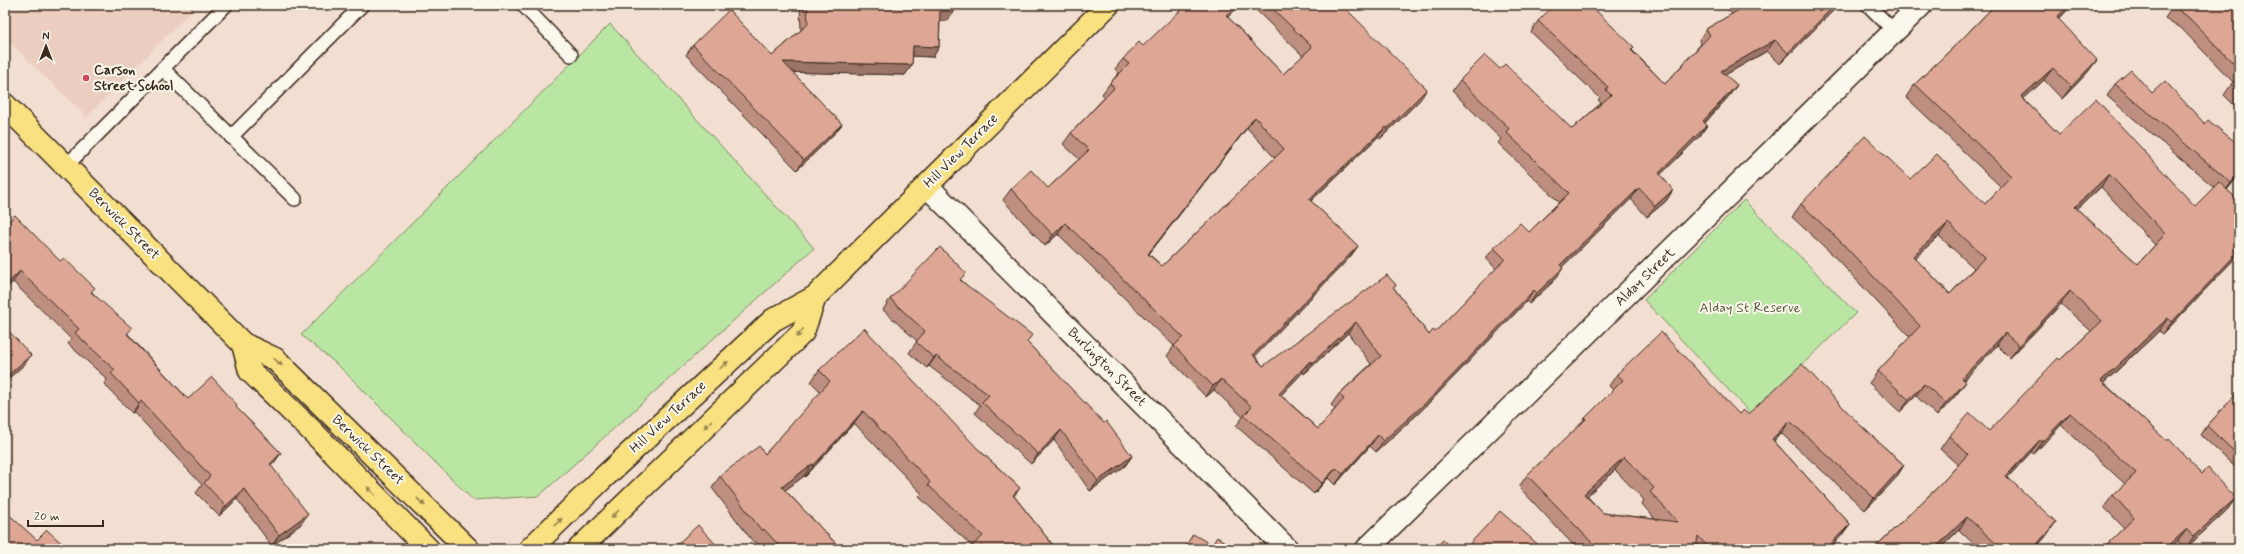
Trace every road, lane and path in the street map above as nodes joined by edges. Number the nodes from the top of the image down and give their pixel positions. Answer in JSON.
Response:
{"nodes":[{"id":1,"x":226,"y":5,"type":"edge"},
{"id":2,"x":362,"y":5,"type":"edge"},
{"id":3,"x":523,"y":5,"type":"edge"},
{"id":4,"x":1108,"y":5,"type":"edge"},
{"id":5,"x":1868,"y":5,"type":"edge"},
{"id":6,"x":1922,"y":5,"type":"edge"},
{"id":7,"x":1895,"y":32,"type":"junction"},
{"id":8,"x":571,"y":55,"type":"dead end"},
{"id":9,"x":163,"y":69,"type":"junction"},
{"id":10,"x":5,"y":105,"type":"edge"},
{"id":11,"x":231,"y":137,"type":"junction"},
{"id":12,"x":66,"y":166,"type":"junction"},
{"id":13,"x":927,"y":186,"type":"junction"},
{"id":14,"x":295,"y":199,"type":"dead end"},
{"id":15,"x":815,"y":297,"type":"junction"},
{"id":16,"x":243,"y":344,"type":"junction"},
{"id":17,"x":428,"y":549,"type":"edge"},
{"id":18,"x":468,"y":549,"type":"edge"},
{"id":19,"x":530,"y":549,"type":"edge"},
{"id":20,"x":579,"y":549,"type":"edge"},
{"id":21,"x":1287,"y":549,"type":"edge"},
{"id":22,"x":1367,"y":549,"type":"edge"}],
"edges":[{"from":1,"to":9,"type":"lane"},
{"from":2,"to":11,"type":"lane"},
{"from":3,"to":8,"type":"lane"},
{"from":4,"to":13,"type":"main road","name":"Hill View Terrace"},
{"from":5,"to":7,"type":"lane"},
{"from":6,"to":7,"type":"street","name":"Alday Street"},
{"from":7,"to":22,"type":"street","name":"Alday Street"},
{"from":9,"to":11,"type":"lane"},
{"from":9,"to":12,"type":"lane"},
{"from":10,"to":12,"type":"main road","name":"Berwick Street"},
{"from":11,"to":14,"type":"lane"},
{"from":12,"to":16,"type":"main road","name":"Berwick Street"},
{"from":13,"to":15,"type":"main road","name":"Hill View Terrace"},
{"from":13,"to":21,"type":"street","name":"Burlington Street"},
{"from":19,"to":15,"type":"main road","name":"Hill View Terrace","one_way":true},
{"from":15,"to":20,"type":"main road","name":"Hill View Terrace","one_way":true},
{"from":17,"to":16,"type":"main road","name":"Berwick Street","one_way":true},
{"from":16,"to":18,"type":"main road","name":"Berwick Street","one_way":true}]}
